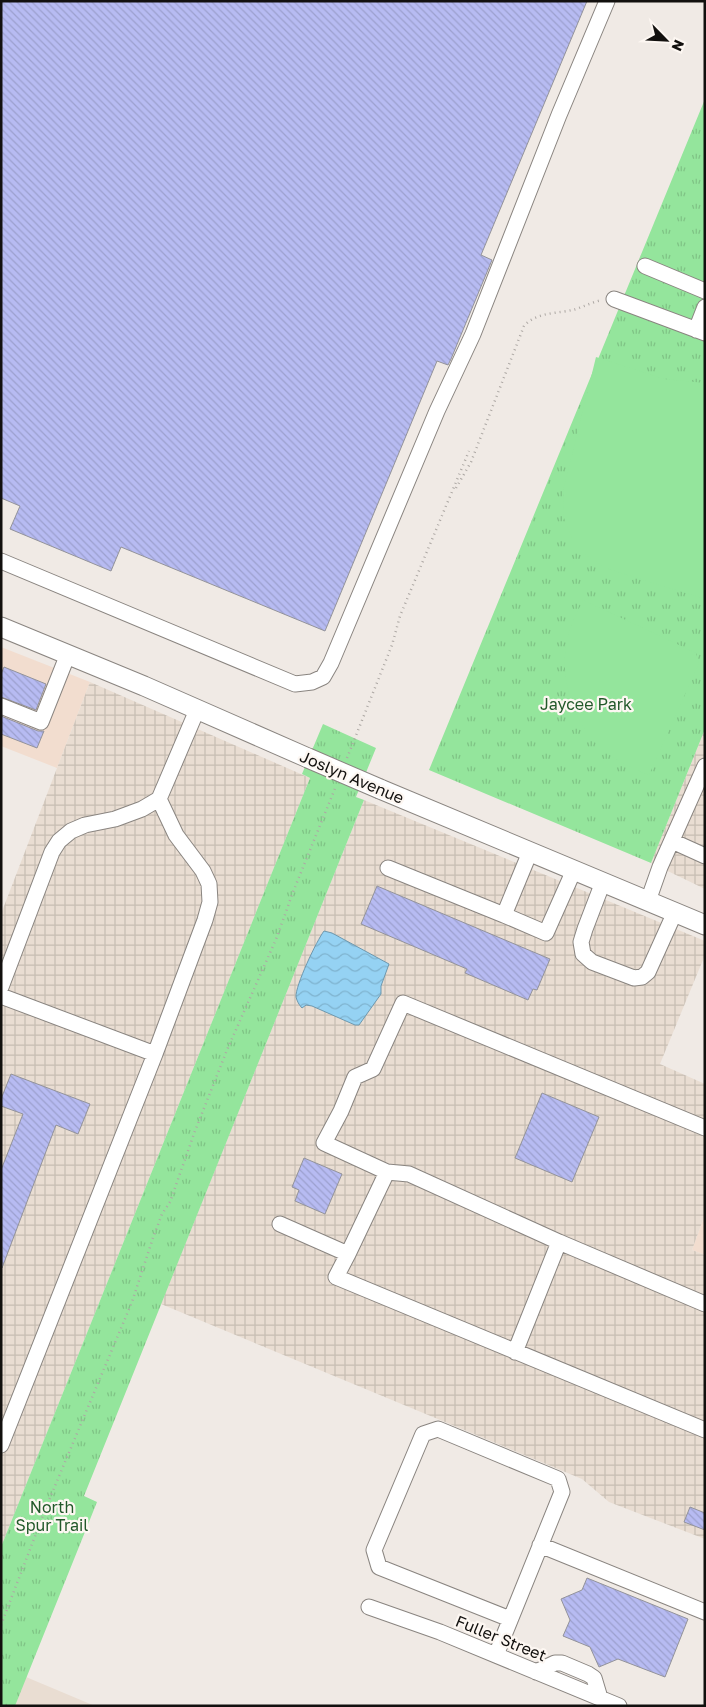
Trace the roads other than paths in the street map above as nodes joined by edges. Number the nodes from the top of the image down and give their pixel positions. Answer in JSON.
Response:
{"nodes":[{"id":1,"x":607,"y":1,"type":"edge"},
{"id":2,"x":645,"y":266,"type":"dead end"},
{"id":3,"x":705,"y":291,"type":"edge"},
{"id":4,"x":614,"y":299,"type":"road end"},
{"id":5,"x":705,"y":307,"type":"edge"},
{"id":6,"x":700,"y":331,"type":"edge"},
{"id":7,"x":1,"y":561,"type":"edge"},
{"id":8,"x":2,"y":631,"type":"edge"},
{"id":9,"x":68,"y":654,"type":"junction"},
{"id":10,"x":1,"y":706,"type":"edge"},
{"id":11,"x":197,"y":710,"type":"junction"},
{"id":12,"x":705,"y":766,"type":"edge"},
{"id":13,"x":160,"y":799,"type":"junction"},
{"id":14,"x":672,"y":841,"type":"junction"},
{"id":15,"x":530,"y":852,"type":"junction"},
{"id":16,"x":705,"y":856,"type":"edge"},
{"id":17,"x":388,"y":868,"type":"dead end"},
{"id":18,"x":574,"y":870,"type":"junction"},
{"id":19,"x":603,"y":882,"type":"junction"},
{"id":20,"x":648,"y":901,"type":"junction"},
{"id":21,"x":675,"y":912,"type":"junction"},
{"id":22,"x":504,"y":915,"type":"junction"},
{"id":23,"x":705,"y":925,"type":"edge"},
{"id":24,"x":1,"y":987,"type":"edge"},
{"id":25,"x":1,"y":996,"type":"edge"},
{"id":26,"x":155,"y":1054,"type":"junction"},
{"id":27,"x":705,"y":1128,"type":"edge"},
{"id":28,"x":386,"y":1172,"type":"junction"},
{"id":29,"x":280,"y":1224,"type":"dead end"},
{"id":30,"x":559,"y":1242,"type":"junction"},
{"id":31,"x":348,"y":1254,"type":"junction"},
{"id":32,"x":705,"y":1304,"type":"edge"},
{"id":33,"x":516,"y":1352,"type":"junction"},
{"id":34,"x":705,"y":1430,"type":"edge"},
{"id":35,"x":1,"y":1445,"type":"edge"},
{"id":36,"x":540,"y":1545,"type":"junction"},
{"id":37,"x":369,"y":1606,"type":"dead end"},
{"id":38,"x":705,"y":1612,"type":"edge"},
{"id":39,"x":510,"y":1618,"type":"junction"},
{"id":40,"x":496,"y":1655,"type":"junction"},
{"id":41,"x":619,"y":1706,"type":"edge"}],
"edges":[{"from":1,"to":7,"type":"street"},
{"from":2,"to":3,"type":"street"},
{"from":4,"to":6,"type":"street"},
{"from":5,"to":6,"type":"street"},
{"from":8,"to":9,"type":"main road","name":"Joslyn Avenue"},
{"from":9,"to":10,"type":"street"},
{"from":9,"to":11,"type":"main road","name":"Joslyn Avenue"},
{"from":11,"to":13,"type":"street"},
{"from":11,"to":15,"type":"main road","name":"Joslyn Avenue","bridge":true},
{"from":12,"to":14,"type":"street"},
{"from":13,"to":24,"type":"street"},
{"from":13,"to":26,"type":"street"},
{"from":14,"to":16,"type":"street"},
{"from":14,"to":20,"type":"street"},
{"from":15,"to":18,"type":"main road","name":"Joslyn Avenue"},
{"from":15,"to":22,"type":"street"},
{"from":17,"to":22,"type":"street"},
{"from":18,"to":19,"type":"main road","name":"Joslyn Avenue"},
{"from":18,"to":22,"type":"street"},
{"from":19,"to":20,"type":"main road","name":"Joslyn Avenue"},
{"from":19,"to":21,"type":"street"},
{"from":20,"to":21,"type":"main road","name":"Joslyn Avenue"},
{"from":21,"to":23,"type":"main road","name":"Joslyn Avenue"},
{"from":25,"to":26,"type":"street"},
{"from":26,"to":35,"type":"street"},
{"from":27,"to":28,"type":"street"},
{"from":28,"to":30,"type":"street"},
{"from":28,"to":31,"type":"street"},
{"from":29,"to":31,"type":"street"},
{"from":30,"to":32,"type":"street"},
{"from":30,"to":33,"type":"street"},
{"from":31,"to":33,"type":"street"},
{"from":33,"to":34,"type":"street"},
{"from":36,"to":38,"type":"street"},
{"from":36,"to":39,"type":"street"},
{"from":36,"to":39,"type":"street"},
{"from":37,"to":40,"type":"street","name":"Fuller Street"},
{"from":39,"to":40,"type":"street"},
{"from":40,"to":41,"type":"street","name":"Fuller Street"}]}
